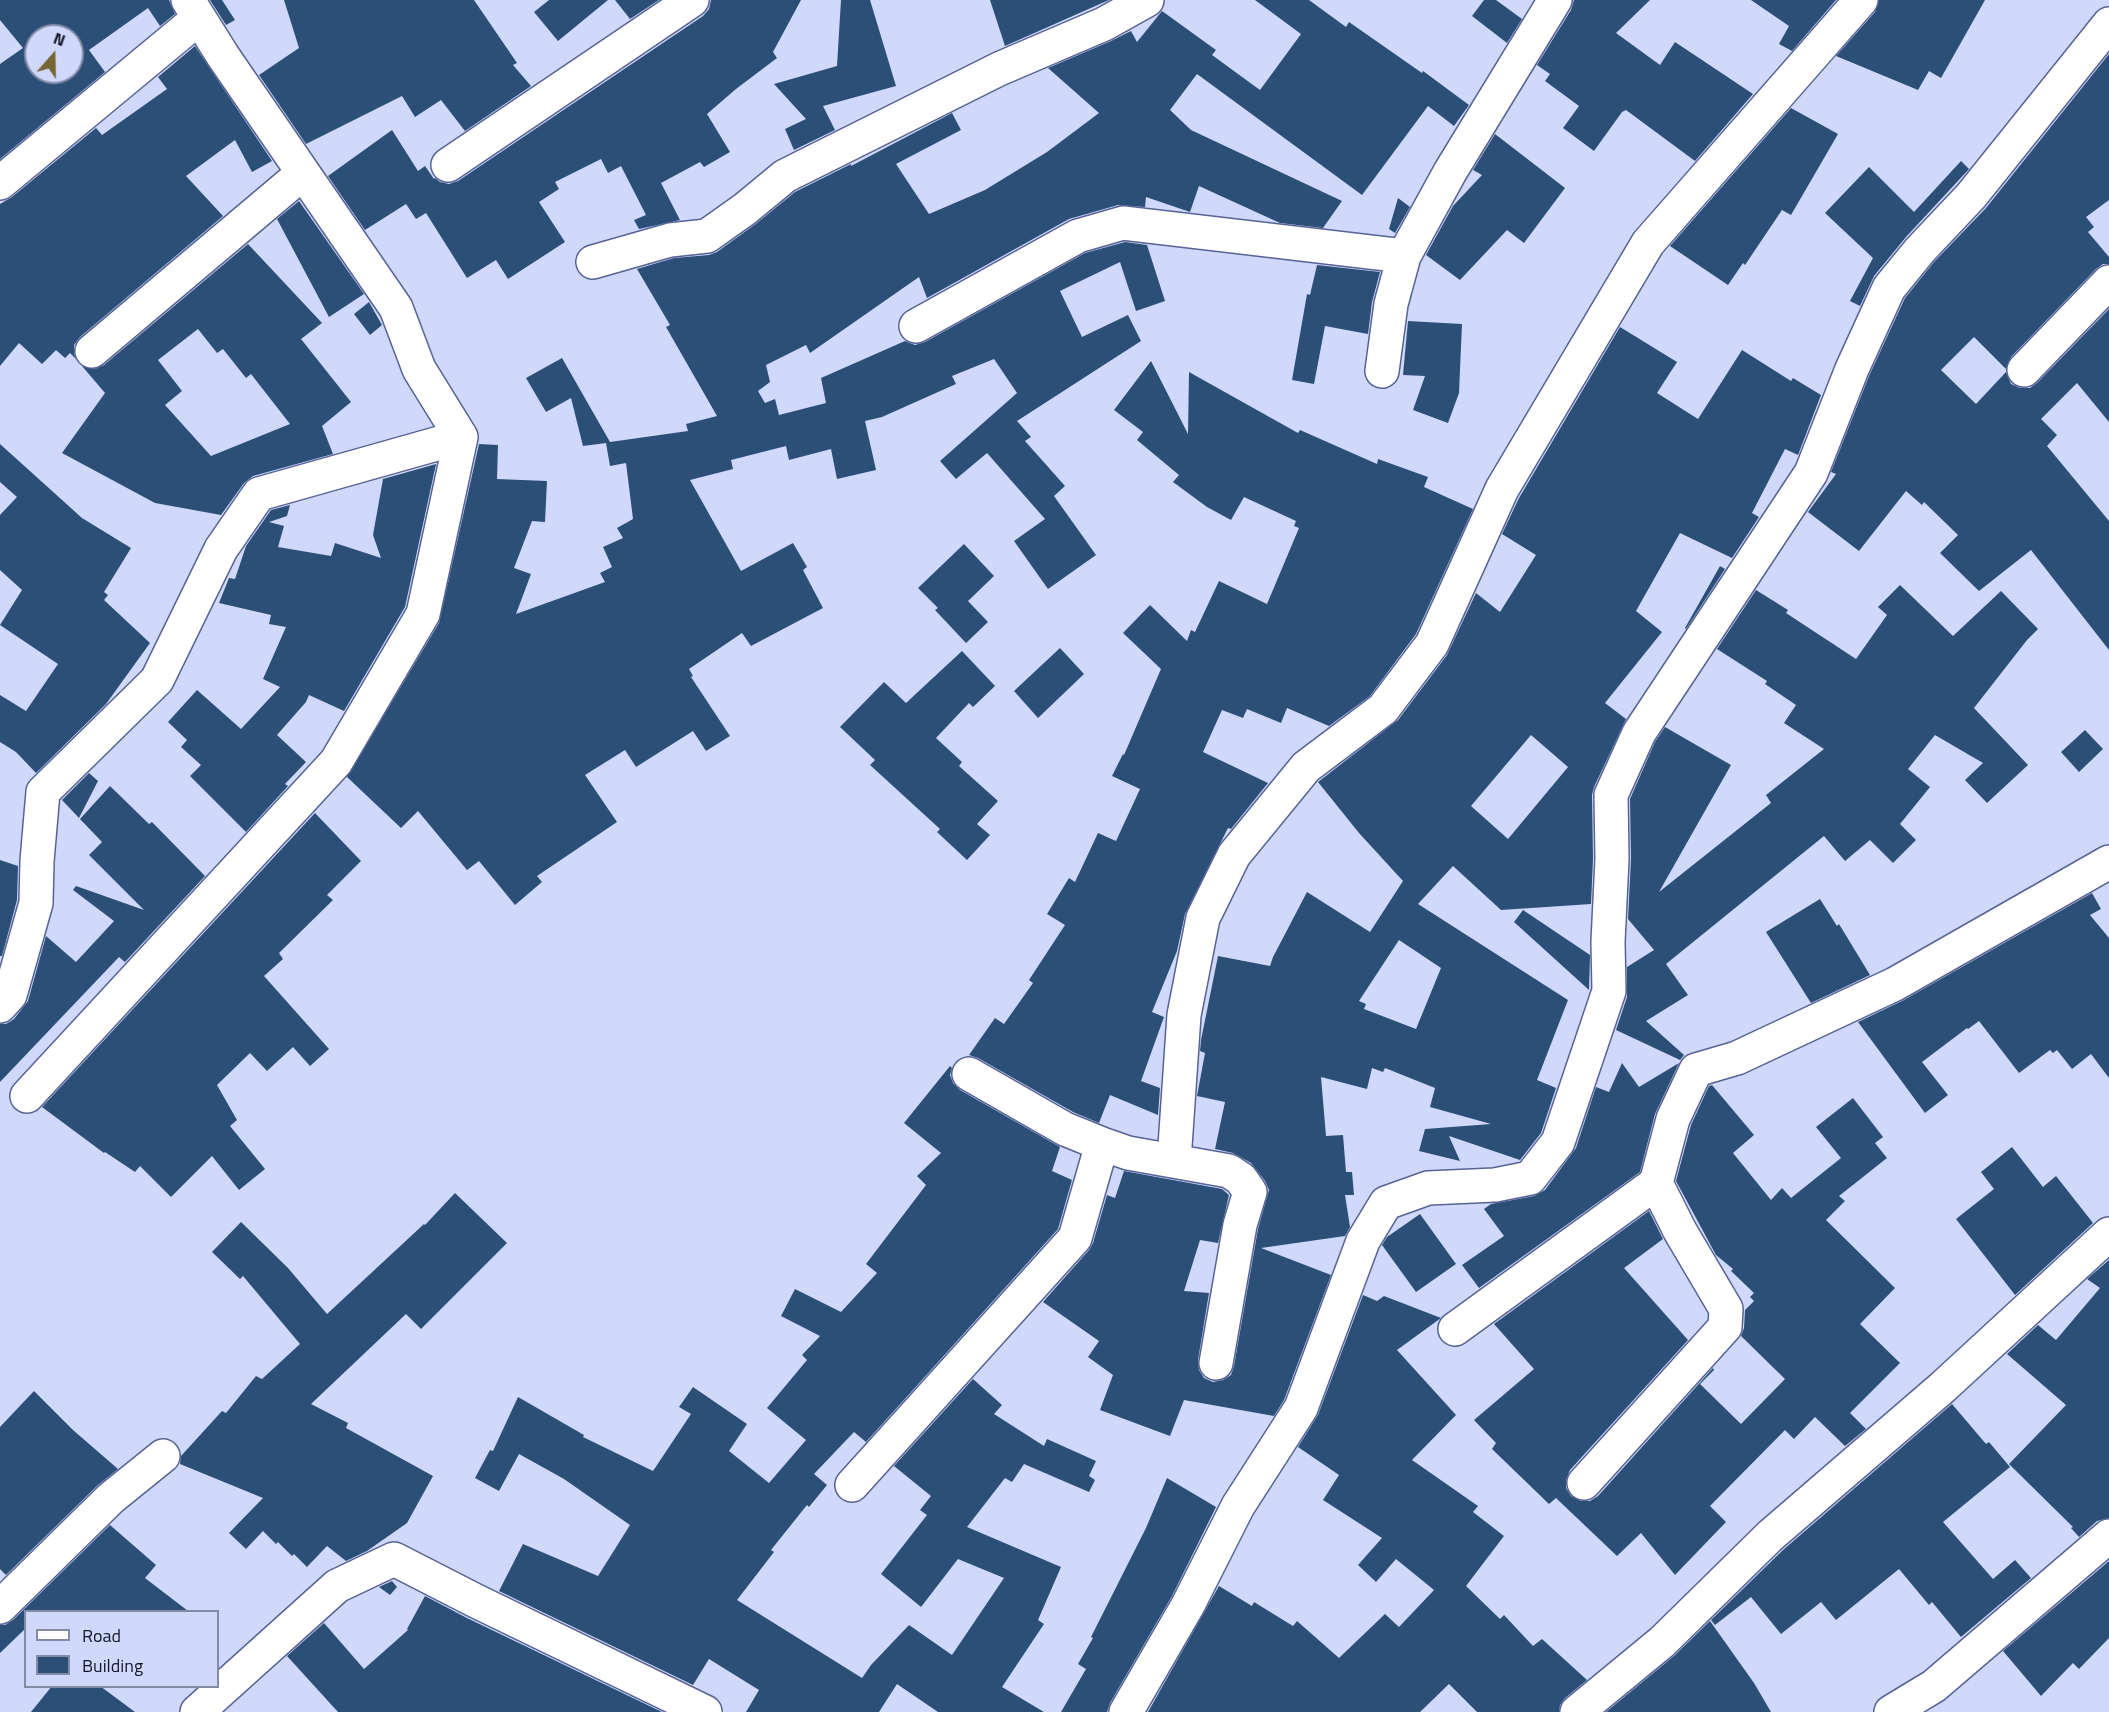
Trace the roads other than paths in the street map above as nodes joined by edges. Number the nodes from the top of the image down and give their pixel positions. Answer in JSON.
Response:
{"nodes":[{"id":1,"x":692,"y":0,"type":"edge"},
{"id":2,"x":1147,"y":0,"type":"edge"},
{"id":3,"x":1555,"y":0,"type":"edge"},
{"id":4,"x":1861,"y":0,"type":"edge"},
{"id":5,"x":193,"y":9,"type":"edge"},
{"id":6,"x":2109,"y":24,"type":"edge"},
{"id":7,"x":448,"y":165,"type":"dead end"},
{"id":8,"x":303,"y":173,"type":"junction"},
{"id":9,"x":0,"y":183,"type":"edge"},
{"id":10,"x":1404,"y":256,"type":"junction"},
{"id":11,"x":593,"y":262,"type":"dead end"},
{"id":12,"x":2109,"y":282,"type":"edge"},
{"id":13,"x":916,"y":326,"type":"dead end"},
{"id":14,"x":92,"y":351,"type":"dead end"},
{"id":15,"x":2024,"y":370,"type":"dead end"},
{"id":16,"x":1382,"y":371,"type":"dead end"},
{"id":17,"x":461,"y":437,"type":"junction"},
{"id":18,"x":2109,"y":862,"type":"edge"},
{"id":19,"x":0,"y":1006,"type":"edge"},
{"id":20,"x":969,"y":1074,"type":"dead end"},
{"id":21,"x":27,"y":1096,"type":"dead end"},
{"id":22,"x":1102,"y":1144,"type":"junction"},
{"id":23,"x":1174,"y":1161,"type":"junction"},
{"id":24,"x":1656,"y":1183,"type":"junction"},
{"id":25,"x":2109,"y":1234,"type":"edge"},
{"id":26,"x":1455,"y":1329,"type":"dead end"},
{"id":27,"x":1216,"y":1363,"type":"dead end"},
{"id":28,"x":163,"y":1456,"type":"dead end"},
{"id":29,"x":1584,"y":1483,"type":"dead end"},
{"id":30,"x":852,"y":1485,"type":"dead end"},
{"id":31,"x":2109,"y":1536,"type":"edge"},
{"id":32,"x":0,"y":1607,"type":"edge"},
{"id":33,"x":197,"y":1712,"type":"edge"},
{"id":34,"x":705,"y":1712,"type":"edge"},
{"id":35,"x":1126,"y":1712,"type":"edge"},
{"id":36,"x":1577,"y":1712,"type":"edge"},
{"id":37,"x":1891,"y":1712,"type":"edge"}],
"edges":[{"from":1,"to":7,"type":"street"},
{"from":2,"to":11,"type":"street"},
{"from":3,"to":10,"type":"street"},
{"from":4,"to":23,"type":"street"},
{"from":5,"to":8,"type":"street"},
{"from":5,"to":9,"type":"street"},
{"from":6,"to":35,"type":"street"},
{"from":8,"to":14,"type":"street"},
{"from":8,"to":17,"type":"street"},
{"from":10,"to":13,"type":"street"},
{"from":10,"to":16,"type":"street"},
{"from":12,"to":15,"type":"street"},
{"from":17,"to":19,"type":"street"},
{"from":17,"to":21,"type":"street"},
{"from":18,"to":24,"type":"street"},
{"from":20,"to":22,"type":"street"},
{"from":22,"to":23,"type":"street"},
{"from":22,"to":30,"type":"street"},
{"from":23,"to":27,"type":"street"},
{"from":24,"to":26,"type":"street"},
{"from":24,"to":29,"type":"street"},
{"from":25,"to":36,"type":"street"},
{"from":28,"to":32,"type":"street"},
{"from":31,"to":37,"type":"street"},
{"from":33,"to":34,"type":"street"}]}
